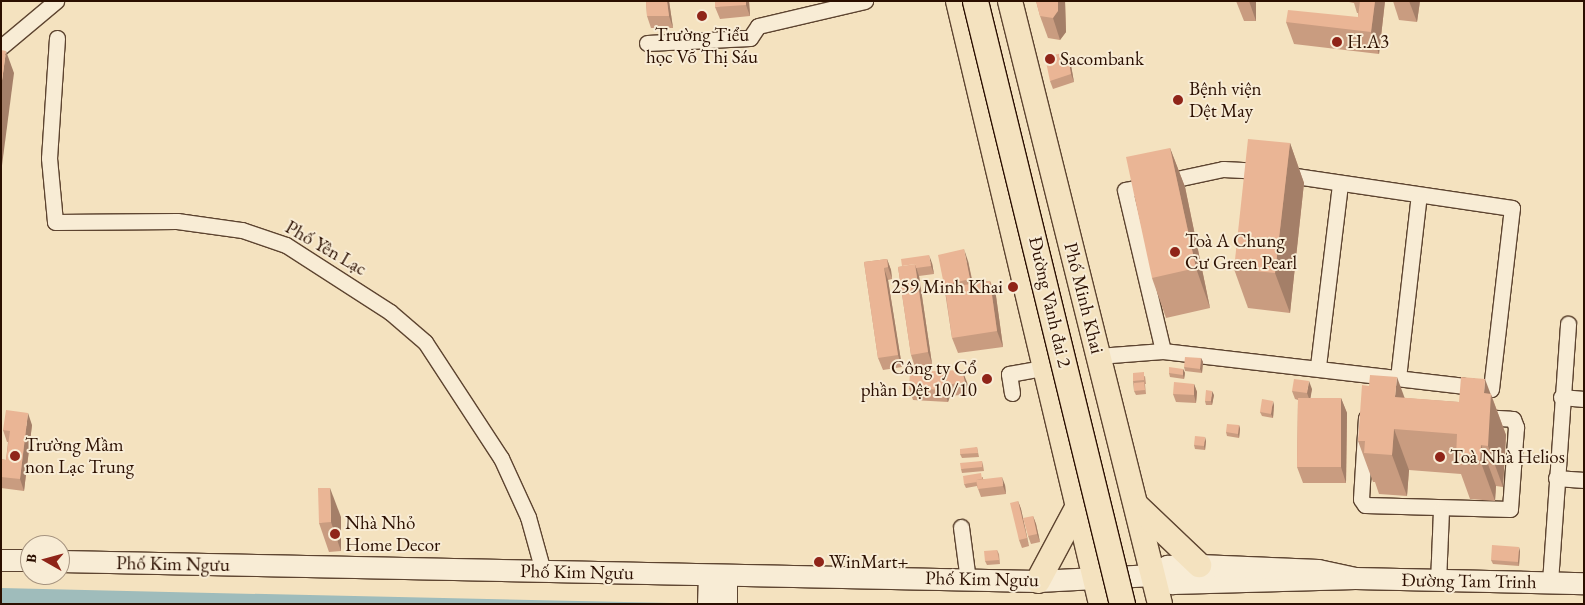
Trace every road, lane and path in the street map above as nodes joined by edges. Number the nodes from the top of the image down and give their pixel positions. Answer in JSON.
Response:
{"nodes":[{"id":1,"x":56,"y":1,"type":"edge"},
{"id":2,"x":865,"y":1,"type":"edge"},
{"id":3,"x":958,"y":1,"type":"edge"},
{"id":4,"x":976,"y":1,"type":"edge"},
{"id":5,"x":994,"y":1,"type":"edge"},
{"id":6,"x":1010,"y":1,"type":"edge"},
{"id":7,"x":57,"y":38,"type":"dead end"},
{"id":8,"x":646,"y":43,"type":"dead end"},
{"id":9,"x":1,"y":47,"type":"edge"},
{"id":10,"x":1340,"y":183,"type":"junction"},
{"id":11,"x":1419,"y":195,"type":"junction"},
{"id":12,"x":1568,"y":324,"type":"dead end"},
{"id":13,"x":1163,"y":351,"type":"junction"},
{"id":14,"x":1098,"y":356,"type":"junction"},
{"id":15,"x":1318,"y":366,"type":"junction"},
{"id":16,"x":1048,"y":367,"type":"junction"},
{"id":17,"x":1398,"y":378,"type":"junction"},
{"id":18,"x":1012,"y":393,"type":"dead end"},
{"id":19,"x":1561,"y":397,"type":"junction"},
{"id":20,"x":1584,"y":399,"type":"edge"},
{"id":21,"x":1556,"y":478,"type":"junction"},
{"id":22,"x":1584,"y":480,"type":"edge"},
{"id":23,"x":1078,"y":506,"type":"junction"},
{"id":24,"x":1137,"y":506,"type":"junction"},
{"id":25,"x":1441,"y":510,"type":"junction"},
{"id":26,"x":961,"y":527,"type":"dead end"},
{"id":27,"x":1,"y":560,"type":"edge"},
{"id":28,"x":20,"y":560,"type":"edge"},
{"id":29,"x":70,"y":561,"type":"edge"},
{"id":30,"x":1199,"y":565,"type":"junction"},
{"id":31,"x":543,"y":571,"type":"junction"},
{"id":32,"x":1355,"y":578,"type":"junction"},
{"id":33,"x":968,"y":580,"type":"junction"},
{"id":34,"x":1038,"y":581,"type":"junction"},
{"id":35,"x":1438,"y":582,"type":"junction"},
{"id":36,"x":1550,"y":582,"type":"junction"},
{"id":37,"x":1584,"y":583,"type":"edge"},
{"id":38,"x":717,"y":591,"type":"edge"},
{"id":39,"x":1098,"y":592,"type":"edge"},
{"id":40,"x":1152,"y":595,"type":"edge"},
{"id":41,"x":1122,"y":604,"type":"edge"}],
"edges":[{"from":1,"to":9,"type":"street"},
{"from":2,"to":8,"type":"street"},
{"from":3,"to":16,"type":"main road"},
{"from":4,"to":41,"type":"highway","name":"Đường Vành đai 2","bridge":true},
{"from":5,"to":40,"type":"highway","name":"Đường Vành đai 2"},
{"from":6,"to":14,"type":"main road","name":"Phố Minh Khai"},
{"from":7,"to":31,"type":"street","name":"Phố Yên Lạc"},
{"from":10,"to":11,"type":"street"},
{"from":10,"to":13,"type":"street"},
{"from":10,"to":15,"type":"street"},
{"from":11,"to":17,"type":"street"},
{"from":11,"to":17,"type":"street"},
{"from":12,"to":19,"type":"street"},
{"from":13,"to":14,"type":"street"},
{"from":13,"to":15,"type":"street"},
{"from":14,"to":24,"type":"main road","name":"Phố Minh Khai"},
{"from":15,"to":17,"type":"street"},
{"from":16,"to":18,"type":"street"},
{"from":16,"to":23,"type":"main road"},
{"from":19,"to":20,"type":"street"},
{"from":19,"to":21,"type":"street"},
{"from":21,"to":22,"type":"street"},
{"from":21,"to":36,"type":"street"},
{"from":23,"to":34,"type":"main road"},
{"from":23,"to":39,"type":"main road"},
{"from":24,"to":30,"type":"main road"},
{"from":24,"to":40,"type":"main road","name":"Phố Minh Khai"},
{"from":25,"to":25,"type":"street"},
{"from":25,"to":35,"type":"street"},
{"from":26,"to":33,"type":"street"},
{"from":27,"to":28,"type":"main road"},
{"from":29,"to":31,"type":"main road","name":"Phố Kim Ngưu"},
{"from":30,"to":32,"type":"main road","name":"Đường Tam Trinh"},
{"from":30,"to":40,"type":"main road","name":"Đường Tam Trinh"},
{"from":31,"to":38,"type":"main road","name":"Phố Kim Ngưu"},
{"from":32,"to":35,"type":"main road","name":"Đường Tam Trinh"},
{"from":32,"to":40,"type":"main road","name":"Đường Tam Trinh"},
{"from":33,"to":34,"type":"main road","name":"Phố Kim Ngưu"},
{"from":33,"to":38,"type":"main road","name":"Phố Kim Ngưu"},
{"from":34,"to":39,"type":"main road","name":"Phố Kim Ngưu"},
{"from":35,"to":36,"type":"main road","name":"Đường Tam Trinh"},
{"from":36,"to":37,"type":"main road","name":"Đường Tam Trinh"},
{"from":39,"to":40,"type":"main road","name":"Đường Tam Trinh"}]}
